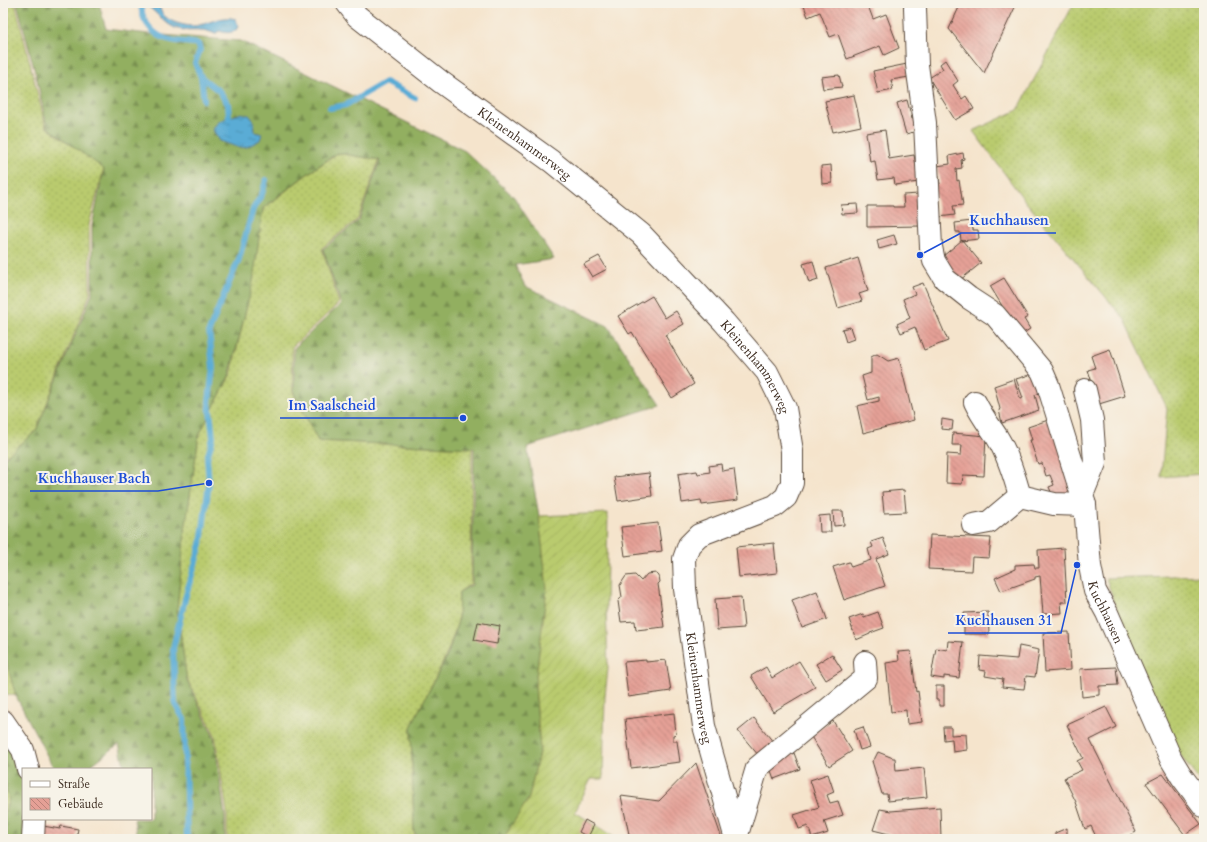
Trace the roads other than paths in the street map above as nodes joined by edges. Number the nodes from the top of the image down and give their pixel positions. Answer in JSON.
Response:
{"nodes":[{"id":1,"x":347,"y":3,"type":"edge"},
{"id":2,"x":917,"y":5,"type":"edge"},
{"id":3,"x":1085,"y":390,"type":"dead end"},
{"id":4,"x":975,"y":402,"type":"dead end"},
{"id":5,"x":1020,"y":496,"type":"junction"},
{"id":6,"x":1084,"y":500,"type":"junction"},
{"id":7,"x":973,"y":525,"type":"dead end"},
{"id":8,"x":866,"y":662,"type":"dead end"},
{"id":9,"x":3,"y":721,"type":"edge"},
{"id":10,"x":28,"y":768,"type":"edge"},
{"id":11,"x":1204,"y":806,"type":"edge"},
{"id":12,"x":34,"y":820,"type":"edge"},
{"id":13,"x":736,"y":838,"type":"edge"},
{"id":14,"x":33,"y":839,"type":"edge"}],
"edges":[{"from":1,"to":13,"type":"street","name":"Kleinenhammerweg"},
{"from":2,"to":6,"type":"street","name":"Kuchhausen"},
{"from":3,"to":6,"type":"street"},
{"from":4,"to":5,"type":"street"},
{"from":5,"to":6,"type":"street"},
{"from":5,"to":7,"type":"street"},
{"from":6,"to":11,"type":"street","name":"Kuchhausen"},
{"from":8,"to":13,"type":"street","name":"Kleinenhammerweg"},
{"from":9,"to":10,"type":"street"},
{"from":12,"to":14,"type":"street"}]}
